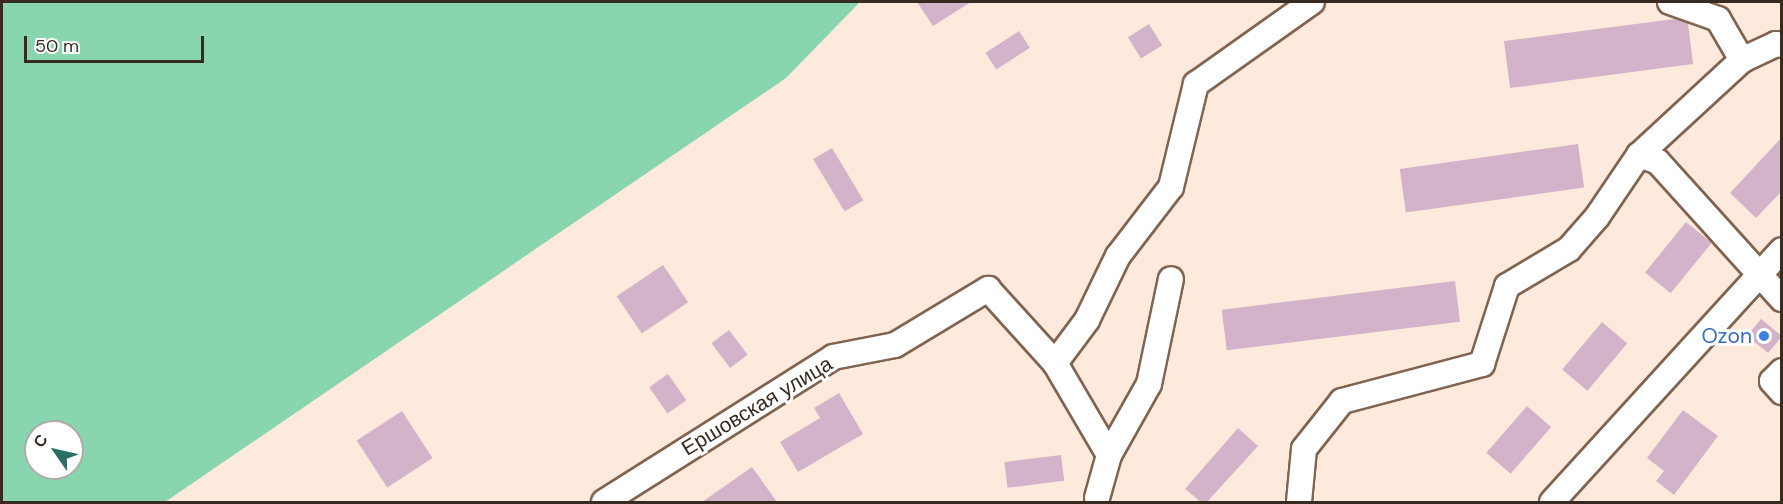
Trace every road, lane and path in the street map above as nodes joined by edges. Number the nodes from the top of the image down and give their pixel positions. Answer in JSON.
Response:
{"nodes":[{"id":1,"x":1312,"y":2,"type":"edge"},
{"id":2,"x":1670,"y":2,"type":"edge"},
{"id":3,"x":1782,"y":45,"type":"edge"},
{"id":4,"x":1742,"y":60,"type":"junction"},
{"id":5,"x":1639,"y":155,"type":"junction"},
{"id":6,"x":1782,"y":250,"type":"edge"},
{"id":7,"x":1758,"y":275,"type":"junction"},
{"id":8,"x":1171,"y":279,"type":"dead end"},
{"id":9,"x":1782,"y":299,"type":"edge"},
{"id":10,"x":1055,"y":363,"type":"junction"},
{"id":11,"x":1782,"y":371,"type":"edge"},
{"id":12,"x":1782,"y":392,"type":"edge"},
{"id":13,"x":1109,"y":455,"type":"junction"},
{"id":14,"x":1099,"y":501,"type":"edge"},
{"id":15,"x":604,"y":502,"type":"edge"},
{"id":16,"x":1299,"y":502,"type":"edge"},
{"id":17,"x":1552,"y":502,"type":"edge"}],
"edges":[{"from":1,"to":10,"type":"street"},
{"from":2,"to":4,"type":"street"},
{"from":3,"to":4,"type":"street"},
{"from":4,"to":5,"type":"street"},
{"from":5,"to":7,"type":"street"},
{"from":5,"to":16,"type":"street"},
{"from":6,"to":7,"type":"street"},
{"from":7,"to":9,"type":"street"},
{"from":7,"to":17,"type":"street"},
{"from":8,"to":13,"type":"street"},
{"from":10,"to":13,"type":"street"},
{"from":10,"to":15,"type":"street","name":"Ершовская улица"},
{"from":11,"to":12,"type":"street"},
{"from":13,"to":14,"type":"street"}]}
